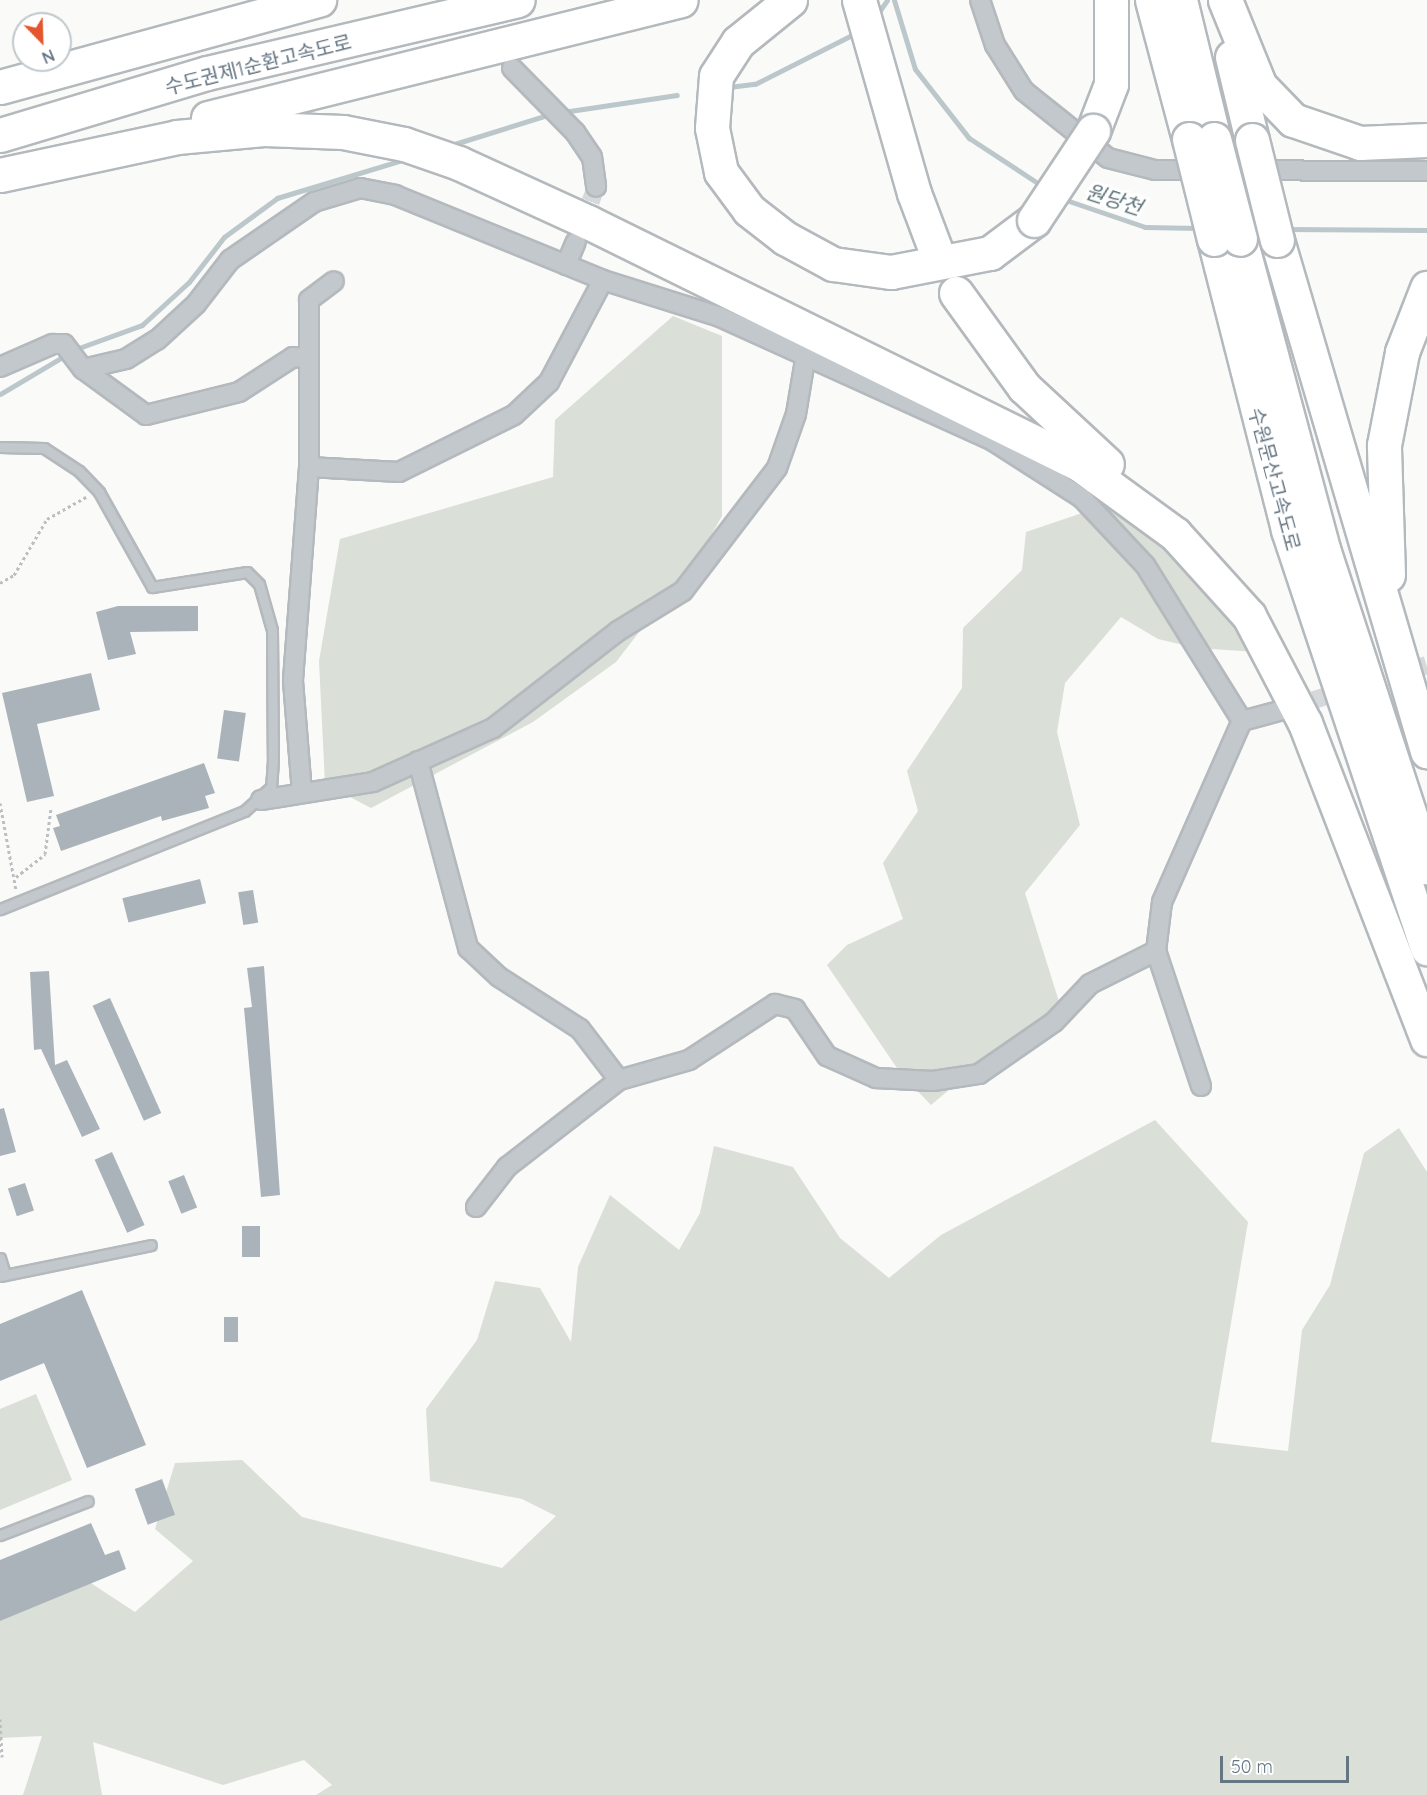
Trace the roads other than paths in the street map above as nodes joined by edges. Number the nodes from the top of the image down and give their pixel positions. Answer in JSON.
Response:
{"nodes":[{"id":1,"x":242,"y":0,"type":"edge"},
{"id":2,"x":319,"y":0,"type":"edge"},
{"id":3,"x":518,"y":0,"type":"edge"},
{"id":4,"x":680,"y":0,"type":"edge"},
{"id":5,"x":790,"y":0,"type":"edge"},
{"id":6,"x":980,"y":0,"type":"edge"},
{"id":7,"x":1111,"y":0,"type":"edge"},
{"id":8,"x":1152,"y":0,"type":"edge"},
{"id":9,"x":1180,"y":0,"type":"edge"},
{"id":10,"x":1219,"y":0,"type":"edge"},
{"id":11,"x":1225,"y":0,"type":"edge"},
{"id":12,"x":860,"y":3,"type":"edge"},
{"id":13,"x":512,"y":69,"type":"dead end"},
{"id":14,"x":0,"y":86,"type":"edge"},
{"id":15,"x":0,"y":135,"type":"edge"},
{"id":16,"x":1202,"y":139,"type":"junction"},
{"id":17,"x":1427,"y":140,"type":"edge"},
{"id":18,"x":1427,"y":171,"type":"edge"},
{"id":19,"x":0,"y":174,"type":"edge"},
{"id":20,"x":596,"y":187,"type":"tunnel mouth"},
{"id":21,"x":1227,"y":239,"type":"junction"},
{"id":22,"x":576,"y":242,"type":"tunnel mouth"},
{"id":23,"x":937,"y":254,"type":"dead end"},
{"id":24,"x":566,"y":265,"type":"junction"},
{"id":25,"x":334,"y":280,"type":"dead end"},
{"id":26,"x":603,"y":280,"type":"junction"},
{"id":27,"x":956,"y":293,"type":"dead end"},
{"id":28,"x":1423,"y":296,"type":"edge"},
{"id":29,"x":806,"y":354,"type":"junction"},
{"id":30,"x":306,"y":358,"type":"junction"},
{"id":31,"x":80,"y":366,"type":"junction"},
{"id":32,"x":0,"y":367,"type":"edge"},
{"id":33,"x":0,"y":447,"type":"edge"},
{"id":34,"x":309,"y":467,"type":"junction"},
{"id":35,"x":1227,"y":586,"type":"junction"},
{"id":36,"x":1283,"y":710,"type":"tunnel mouth"},
{"id":37,"x":1242,"y":722,"type":"junction"},
{"id":38,"x":1427,"y":741,"type":"edge"},
{"id":39,"x":1427,"y":751,"type":"edge"},
{"id":40,"x":418,"y":761,"type":"junction"},
{"id":41,"x":302,"y":793,"type":"junction"},
{"id":42,"x":261,"y":800,"type":"junction"},
{"id":43,"x":1427,"y":867,"type":"edge"},
{"id":44,"x":0,"y":909,"type":"edge"},
{"id":45,"x":1427,"y":949,"type":"edge"},
{"id":46,"x":1156,"y":951,"type":"junction"},
{"id":47,"x":1427,"y":1039,"type":"edge"},
{"id":48,"x":619,"y":1080,"type":"junction"},
{"id":49,"x":1201,"y":1086,"type":"dead end"},
{"id":50,"x":476,"y":1207,"type":"dead end"},
{"id":51,"x":151,"y":1245,"type":"dead end"},
{"id":52,"x":0,"y":1258,"type":"edge"},
{"id":53,"x":3,"y":1275,"type":"edge"},
{"id":54,"x":88,"y":1501,"type":"dead end"},
{"id":55,"x":0,"y":1535,"type":"edge"}],
"edges":[{"from":1,"to":14,"type":"highway"},
{"from":2,"to":14,"type":"highway"},
{"from":3,"to":15,"type":"highway","name":"수도권제1순환고속도로"},
{"from":4,"to":19,"type":"highway"},
{"from":5,"to":7,"type":"highway","bridge":true},
{"from":6,"to":18,"type":"street"},
{"from":8,"to":16,"type":"highway","name":"수원문산고속도로"},
{"from":9,"to":16,"type":"highway","name":"수원문산고속도로"},
{"from":10,"to":39,"type":"highway","bridge":true},
{"from":11,"to":17,"type":"highway"},
{"from":12,"to":23,"type":"highway"},
{"from":13,"to":20,"type":"street"},
{"from":16,"to":21,"type":"highway","name":"수원문산고속도로","bridge":true},
{"from":19,"to":35,"type":"highway"},
{"from":21,"to":43,"type":"highway","name":"수원문산고속도로"},
{"from":21,"to":45,"type":"highway","name":"수원문산고속도로"},
{"from":22,"to":24,"type":"street"},
{"from":24,"to":26,"type":"street"},
{"from":24,"to":31,"type":"street"},
{"from":25,"to":30,"type":"street"},
{"from":26,"to":29,"type":"street"},
{"from":26,"to":34,"type":"street"},
{"from":27,"to":35,"type":"highway"},
{"from":28,"to":38,"type":"highway"},
{"from":29,"to":37,"type":"street"},
{"from":29,"to":40,"type":"street"},
{"from":30,"to":31,"type":"street"},
{"from":30,"to":34,"type":"street"},
{"from":31,"to":32,"type":"street"},
{"from":33,"to":42,"type":"lane"},
{"from":34,"to":41,"type":"street"},
{"from":35,"to":47,"type":"highway"},
{"from":36,"to":37,"type":"street"},
{"from":37,"to":46,"type":"street"},
{"from":40,"to":41,"type":"street"},
{"from":40,"to":48,"type":"street"},
{"from":41,"to":42,"type":"street"},
{"from":42,"to":44,"type":"lane"},
{"from":46,"to":48,"type":"street"},
{"from":46,"to":49,"type":"street"},
{"from":48,"to":50,"type":"street"},
{"from":51,"to":53,"type":"lane"},
{"from":52,"to":53,"type":"lane"},
{"from":54,"to":55,"type":"lane"}]}
